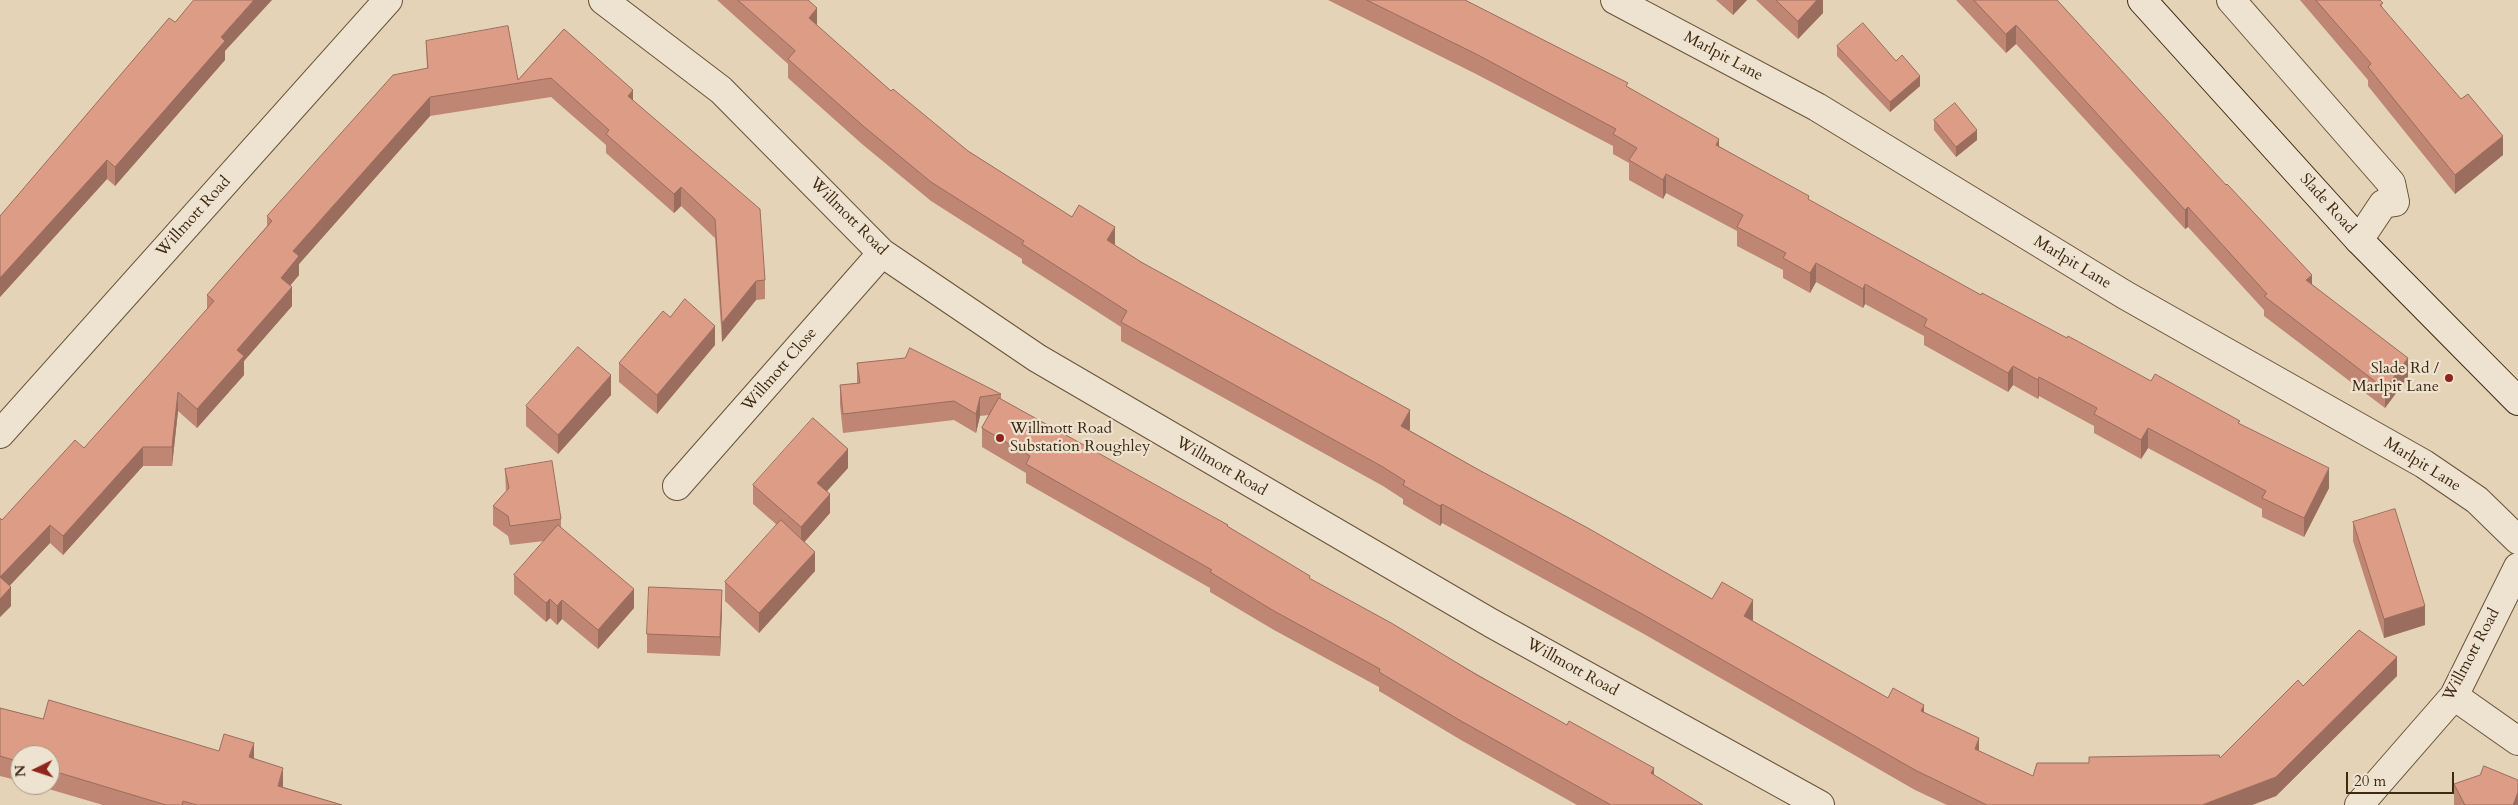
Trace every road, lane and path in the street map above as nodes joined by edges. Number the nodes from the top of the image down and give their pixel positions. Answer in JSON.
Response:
{"nodes":[{"id":1,"x":388,"y":0,"type":"edge"},
{"id":2,"x":603,"y":0,"type":"edge"},
{"id":3,"x":1615,"y":0,"type":"edge"},
{"id":4,"x":2142,"y":0,"type":"edge"},
{"id":5,"x":2231,"y":0,"type":"edge"},
{"id":6,"x":2360,"y":240,"type":"junction"},
{"id":7,"x":882,"y":253,"type":"junction"},
{"id":8,"x":2518,"y":401,"type":"edge"},
{"id":9,"x":0,"y":434,"type":"edge"},
{"id":10,"x":677,"y":486,"type":"dead end"},
{"id":11,"x":2518,"y":540,"type":"edge"},
{"id":12,"x":2518,"y":567,"type":"edge"},
{"id":13,"x":2454,"y":696,"type":"junction"},
{"id":14,"x":2518,"y":741,"type":"edge"},
{"id":15,"x":1820,"y":805,"type":"edge"},
{"id":16,"x":2359,"y":805,"type":"edge"}],
"edges":[{"from":1,"to":9,"type":"street","name":"Willmott Road"},
{"from":2,"to":7,"type":"street","name":"Willmott Road"},
{"from":3,"to":11,"type":"street","name":"Marlpit Lane"},
{"from":4,"to":6,"type":"street","name":"Slade Road"},
{"from":5,"to":6,"type":"street"},
{"from":6,"to":8,"type":"street","name":"Slade Road"},
{"from":7,"to":10,"type":"street","name":"Willmott Close"},
{"from":7,"to":15,"type":"street","name":"Willmott Road"},
{"from":12,"to":13,"type":"street","name":"Willmott Road"},
{"from":13,"to":14,"type":"street"},
{"from":13,"to":16,"type":"street","name":"Willmott Road"}]}
